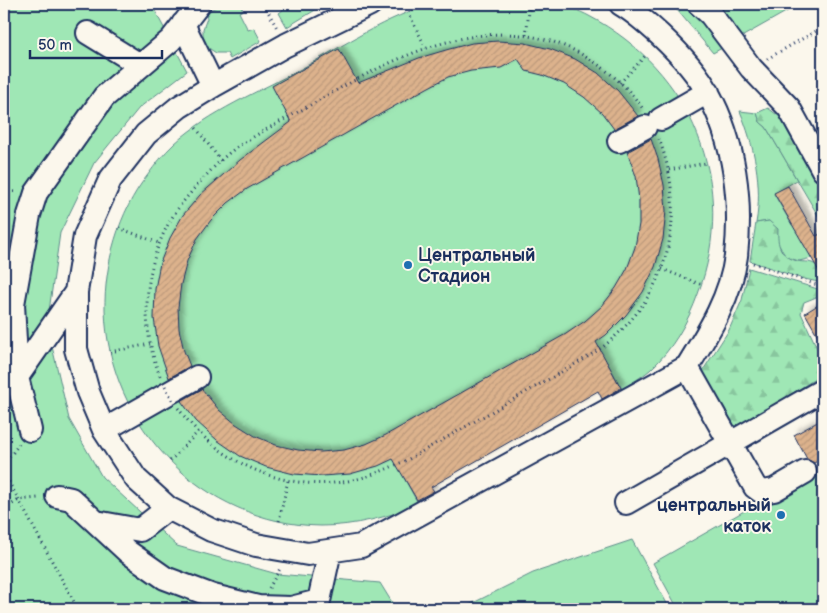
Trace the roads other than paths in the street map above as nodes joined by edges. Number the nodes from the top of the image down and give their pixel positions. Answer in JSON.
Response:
{"nodes":[{"id":1,"x":199,"y":4,"type":"edge"},
{"id":2,"x":621,"y":4,"type":"edge"},
{"id":3,"x":699,"y":4,"type":"edge"},
{"id":4,"x":357,"y":6,"type":"edge"},
{"id":5,"x":182,"y":24,"type":"junction"},
{"id":6,"x":88,"y":33,"type":"dead end"},
{"id":7,"x":140,"y":65,"type":"junction"},
{"id":8,"x":213,"y":86,"type":"junction"},
{"id":9,"x":708,"y":92,"type":"junction"},
{"id":10,"x":619,"y":141,"type":"dead end"},
{"id":11,"x":823,"y":170,"type":"edge"},
{"id":12,"x":76,"y":292,"type":"junction"},
{"id":13,"x":688,"y":367,"type":"junction"},
{"id":14,"x":17,"y":377,"type":"junction"},
{"id":15,"x":197,"y":377,"type":"dead end"},
{"id":16,"x":823,"y":390,"type":"edge"},
{"id":17,"x":30,"y":430,"type":"road end"},
{"id":18,"x":104,"y":430,"type":"junction"},
{"id":19,"x":730,"y":443,"type":"junction"},
{"id":20,"x":805,"y":472,"type":"dead end"},
{"id":21,"x":57,"y":496,"type":"road end"},
{"id":22,"x":626,"y":503,"type":"dead end"},
{"id":23,"x":168,"y":508,"type":"junction"},
{"id":24,"x":96,"y":522,"type":"junction"},
{"id":25,"x":330,"y":551,"type":"junction"}],
"edges":[{"from":1,"to":5,"type":"lane"},
{"from":2,"to":9,"type":"lane"},
{"from":3,"to":11,"type":"lane"},
{"from":4,"to":8,"type":"lane"},
{"from":5,"to":7,"type":"lane"},
{"from":5,"to":8,"type":"lane"},
{"from":6,"to":7,"type":"lane"},
{"from":7,"to":14,"type":"lane"},
{"from":8,"to":12,"type":"lane"},
{"from":9,"to":10,"type":"lane"},
{"from":9,"to":13,"type":"lane"},
{"from":12,"to":14,"type":"lane"},
{"from":12,"to":18,"type":"lane"},
{"from":13,"to":19,"type":"lane"},
{"from":13,"to":25,"type":"lane"},
{"from":14,"to":17,"type":"lane"},
{"from":15,"to":18,"type":"lane"},
{"from":16,"to":19,"type":"lane"},
{"from":18,"to":23,"type":"lane"},
{"from":19,"to":20,"type":"lane"},
{"from":19,"to":22,"type":"lane"},
{"from":21,"to":24,"type":"lane"},
{"from":23,"to":24,"type":"lane"},
{"from":23,"to":25,"type":"lane"},
{"from":24,"to":25,"type":"lane"}]}
